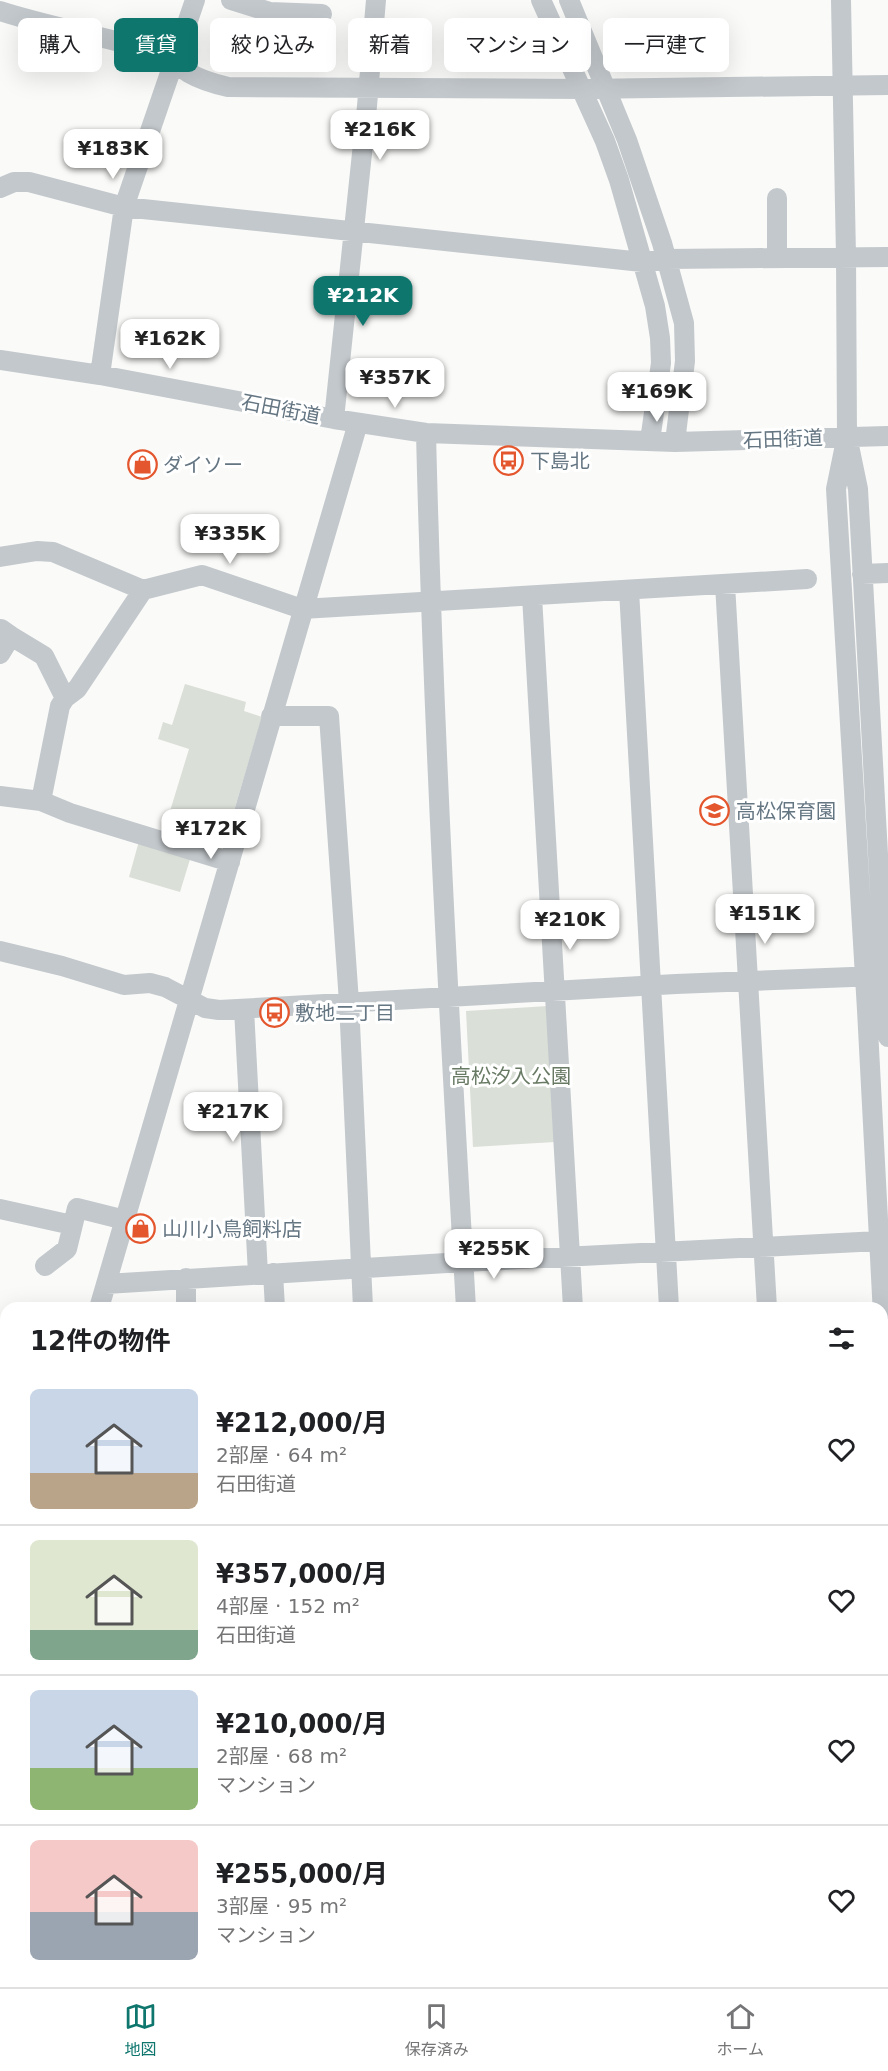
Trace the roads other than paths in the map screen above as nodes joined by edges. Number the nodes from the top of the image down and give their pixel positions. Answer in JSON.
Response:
{"nodes":[{"id":1,"x":195,"y":0,"type":"edge"},
{"id":2,"x":231,"y":0,"type":"edge"},
{"id":3,"x":375,"y":0,"type":"edge"},
{"id":4,"x":541,"y":0,"type":"edge"},
{"id":5,"x":569,"y":0,"type":"edge"},
{"id":6,"x":841,"y":0,"type":"edge"},
{"id":7,"x":0,"y":11,"type":"edge"},
{"id":8,"x":322,"y":14,"type":"dead end"},
{"id":9,"x":189,"y":18,"type":"edge"},
{"id":10,"x":114,"y":42,"type":"edge"},
{"id":11,"x":170,"y":72,"type":"edge"},
{"id":12,"x":188,"y":72,"type":"edge"},
{"id":13,"x":842,"y":85,"type":"junction"},
{"id":14,"x":888,"y":85,"type":"edge"},
{"id":15,"x":368,"y":87,"type":"junction"},
{"id":16,"x":582,"y":89,"type":"junction"},
{"id":17,"x":606,"y":89,"type":"junction"},
{"id":18,"x":0,"y":188,"type":"edge"},
{"id":19,"x":777,"y":198,"type":"dead end"},
{"id":20,"x":124,"y":207,"type":"junction"},
{"id":21,"x":354,"y":231,"type":"junction"},
{"id":22,"x":846,"y":256,"type":"junction"},
{"id":23,"x":888,"y":257,"type":"edge"},
{"id":24,"x":777,"y":258,"type":"junction"},
{"id":25,"x":666,"y":260,"type":"junction"},
{"id":26,"x":642,"y":262,"type":"junction"},
{"id":27,"x":0,"y":360,"type":"edge"},
{"id":28,"x":100,"y":375,"type":"junction"},
{"id":29,"x":334,"y":419,"type":"junction"},
{"id":30,"x":358,"y":423,"type":"junction"},
{"id":31,"x":426,"y":433,"type":"junction"},
{"id":32,"x":847,"y":436,"type":"junction"},
{"id":33,"x":888,"y":436,"type":"edge"},
{"id":34,"x":650,"y":441,"type":"junction"},
{"id":35,"x":675,"y":442,"type":"junction"},
{"id":36,"x":0,"y":557,"type":"edge"},
{"id":37,"x":888,"y":573,"type":"edge"},
{"id":38,"x":862,"y":574,"type":"junction"},
{"id":39,"x":807,"y":579,"type":"dead end"},
{"id":40,"x":725,"y":584,"type":"junction"},
{"id":41,"x":143,"y":590,"type":"junction"},
{"id":42,"x":629,"y":590,"type":"junction"},
{"id":43,"x":532,"y":596,"type":"junction"},
{"id":44,"x":430,"y":600,"type":"junction"},
{"id":45,"x":302,"y":609,"type":"junction"},
{"id":46,"x":6,"y":632,"type":"edge"},
{"id":47,"x":0,"y":654,"type":"edge"},
{"id":48,"x":65,"y":698,"type":"junction"},
{"id":49,"x":272,"y":716,"type":"junction"},
{"id":50,"x":0,"y":796,"type":"edge"},
{"id":51,"x":41,"y":801,"type":"junction"},
{"id":52,"x":230,"y":862,"type":"junction"},
{"id":53,"x":0,"y":951,"type":"edge"},
{"id":54,"x":879,"y":976,"type":"edge"},
{"id":55,"x":749,"y":981,"type":"junction"},
{"id":56,"x":650,"y":986,"type":"junction"},
{"id":57,"x":553,"y":991,"type":"junction"},
{"id":58,"x":448,"y":997,"type":"junction"},
{"id":59,"x":189,"y":1000,"type":"junction"},
{"id":60,"x":349,"y":1002,"type":"junction"},
{"id":61,"x":244,"y":1009,"type":"junction"},
{"id":62,"x":888,"y":1036,"type":"edge"},
{"id":63,"x":0,"y":1209,"type":"edge"},
{"id":64,"x":125,"y":1220,"type":"junction"},
{"id":65,"x":72,"y":1225,"type":"junction"},
{"id":66,"x":879,"y":1241,"type":"junction"},
{"id":67,"x":764,"y":1247,"type":"junction"},
{"id":68,"x":666,"y":1253,"type":"junction"},
{"id":69,"x":571,"y":1258,"type":"junction"},
{"id":70,"x":463,"y":1262,"type":"junction"},
{"id":71,"x":45,"y":1266,"type":"dead end"},
{"id":72,"x":360,"y":1268,"type":"junction"},
{"id":73,"x":266,"y":1274,"type":"junction"},
{"id":74,"x":186,"y":1278,"type":"junction"},
{"id":75,"x":106,"y":1284,"type":"junction"},
{"id":76,"x":101,"y":1302,"type":"edge"},
{"id":77,"x":186,"y":1302,"type":"edge"},
{"id":78,"x":273,"y":1302,"type":"edge"},
{"id":79,"x":363,"y":1302,"type":"edge"},
{"id":80,"x":466,"y":1302,"type":"edge"},
{"id":81,"x":573,"y":1302,"type":"edge"},
{"id":82,"x":669,"y":1302,"type":"edge"},
{"id":83,"x":767,"y":1302,"type":"edge"},
{"id":84,"x":882,"y":1302,"type":"edge"}],
"edges":[{"from":1,"to":9,"type":"street"},
{"from":2,"to":8,"type":"street"},
{"from":3,"to":15,"type":"street"},
{"from":4,"to":16,"type":"street"},
{"from":5,"to":17,"type":"street"},
{"from":6,"to":13,"type":"street"},
{"from":7,"to":10,"type":"street"},
{"from":11,"to":20,"type":"street"},
{"from":12,"to":15,"type":"street"},
{"from":13,"to":14,"type":"street"},
{"from":13,"to":17,"type":"street"},
{"from":13,"to":22,"type":"street"},
{"from":15,"to":16,"type":"street"},
{"from":15,"to":21,"type":"street"},
{"from":16,"to":17,"type":"street"},
{"from":16,"to":26,"type":"street"},
{"from":17,"to":25,"type":"street"},
{"from":18,"to":20,"type":"street"},
{"from":19,"to":24,"type":"street"},
{"from":20,"to":21,"type":"street"},
{"from":20,"to":28,"type":"street"},
{"from":21,"to":26,"type":"street"},
{"from":21,"to":29,"type":"street"},
{"from":22,"to":23,"type":"street"},
{"from":22,"to":24,"type":"street"},
{"from":22,"to":32,"type":"street"},
{"from":24,"to":25,"type":"street"},
{"from":25,"to":26,"type":"street"},
{"from":25,"to":35,"type":"street"},
{"from":26,"to":34,"type":"street"},
{"from":27,"to":28,"type":"street","name":"石田街道"},
{"from":28,"to":29,"type":"street","name":"石田街道"},
{"from":29,"to":30,"type":"street","name":"石田街道"},
{"from":30,"to":31,"type":"street","name":"石田街道"},
{"from":30,"to":45,"type":"street"},
{"from":31,"to":34,"type":"street","name":"石田街道"},
{"from":31,"to":44,"type":"street"},
{"from":32,"to":33,"type":"street","name":"石田街道"},
{"from":32,"to":35,"type":"street","name":"石田街道"},
{"from":32,"to":38,"type":"street"},
{"from":32,"to":54,"type":"street"},
{"from":34,"to":35,"type":"street","name":"石田街道"},
{"from":36,"to":41,"type":"street"},
{"from":37,"to":38,"type":"street"},
{"from":38,"to":54,"type":"street"},
{"from":39,"to":40,"type":"street"},
{"from":40,"to":42,"type":"street"},
{"from":40,"to":55,"type":"street"},
{"from":41,"to":45,"type":"street"},
{"from":41,"to":48,"type":"street"},
{"from":42,"to":43,"type":"street"},
{"from":42,"to":56,"type":"street"},
{"from":43,"to":44,"type":"street"},
{"from":43,"to":57,"type":"street"},
{"from":44,"to":45,"type":"street"},
{"from":44,"to":58,"type":"street"},
{"from":45,"to":49,"type":"street"},
{"from":46,"to":47,"type":"street"},
{"from":46,"to":48,"type":"street"},
{"from":48,"to":51,"type":"street"},
{"from":49,"to":52,"type":"street"},
{"from":49,"to":60,"type":"street"},
{"from":50,"to":51,"type":"street"},
{"from":51,"to":52,"type":"street"},
{"from":52,"to":59,"type":"street"},
{"from":53,"to":59,"type":"street"},
{"from":54,"to":55,"type":"street"},
{"from":54,"to":62,"type":"street"},
{"from":54,"to":66,"type":"street"},
{"from":55,"to":56,"type":"street"},
{"from":55,"to":67,"type":"street"},
{"from":56,"to":57,"type":"street"},
{"from":56,"to":68,"type":"street"},
{"from":57,"to":58,"type":"street"},
{"from":57,"to":69,"type":"street"},
{"from":58,"to":60,"type":"street"},
{"from":58,"to":70,"type":"street"},
{"from":59,"to":61,"type":"street"},
{"from":59,"to":64,"type":"street"},
{"from":60,"to":61,"type":"street"},
{"from":60,"to":72,"type":"street"},
{"from":61,"to":73,"type":"street"},
{"from":63,"to":65,"type":"street"},
{"from":64,"to":65,"type":"street"},
{"from":64,"to":75,"type":"street"},
{"from":65,"to":71,"type":"street"},
{"from":66,"to":67,"type":"street"},
{"from":66,"to":84,"type":"street"},
{"from":67,"to":68,"type":"street"},
{"from":67,"to":83,"type":"street"},
{"from":68,"to":69,"type":"street"},
{"from":68,"to":82,"type":"street"},
{"from":69,"to":70,"type":"street"},
{"from":69,"to":81,"type":"street"},
{"from":70,"to":72,"type":"street"},
{"from":70,"to":80,"type":"street"},
{"from":72,"to":73,"type":"street"},
{"from":72,"to":79,"type":"street"},
{"from":73,"to":74,"type":"street"},
{"from":73,"to":78,"type":"street"},
{"from":74,"to":75,"type":"street"},
{"from":74,"to":77,"type":"street"},
{"from":75,"to":76,"type":"street"}]}
